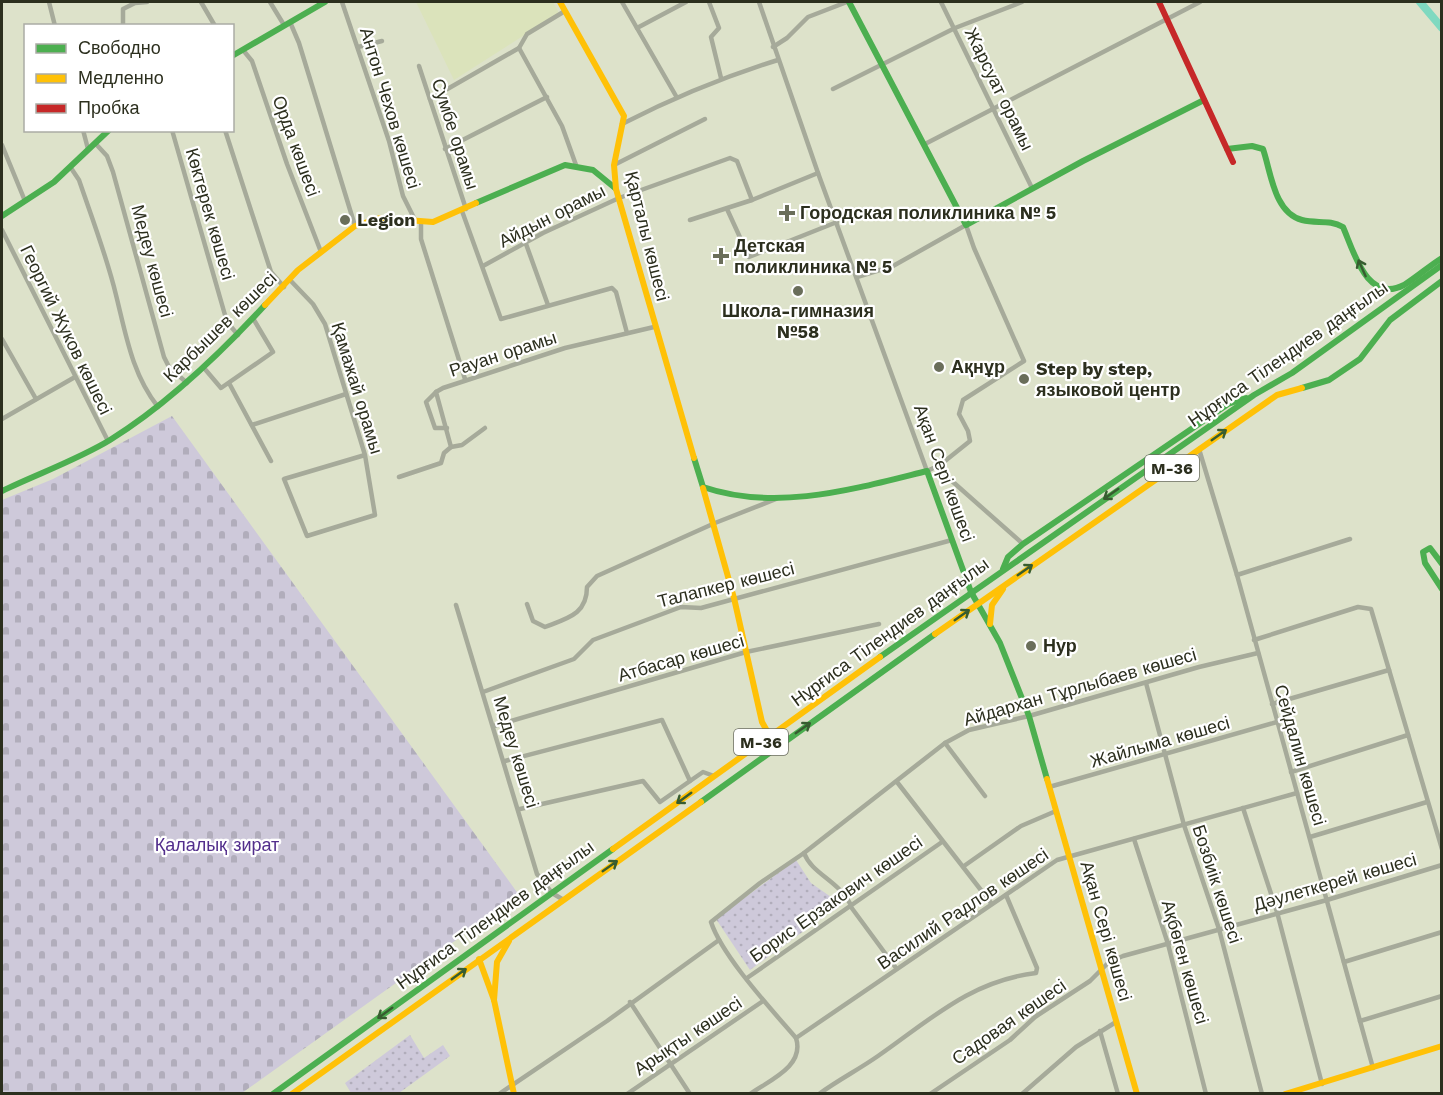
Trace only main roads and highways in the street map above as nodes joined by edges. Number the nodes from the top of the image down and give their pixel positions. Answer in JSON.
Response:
{"nodes":[{"id":1,"x":325,"y":2,"type":"edge"},
{"id":2,"x":560,"y":2,"type":"edge"},
{"id":3,"x":848,"y":2,"type":"edge"},
{"id":4,"x":1158,"y":2,"type":"edge"},
{"id":5,"x":234,"y":55,"type":"edge"},
{"id":6,"x":1204,"y":100,"type":"junction"},
{"id":7,"x":107,"y":132,"type":"edge"},
{"id":8,"x":1227,"y":148,"type":"junction"},
{"id":9,"x":1233,"y":162,"type":"dead end"},
{"id":10,"x":616,"y":189,"type":"junction"},
{"id":11,"x":2,"y":216,"type":"edge"},
{"id":12,"x":1442,"y":258,"type":"edge"},
{"id":13,"x":1442,"y":265,"type":"edge"},
{"id":14,"x":1442,"y":281,"type":"edge"},
{"id":15,"x":1271,"y":385,"type":"junction"},
{"id":16,"x":1254,"y":395,"type":"junction"},
{"id":17,"x":1277,"y":395,"type":"junction"},
{"id":18,"x":1137,"y":476,"type":"junction"},
{"id":19,"x":703,"y":487,"type":"junction"},
{"id":20,"x":1143,"y":488,"type":"junction"},
{"id":21,"x":2,"y":491,"type":"edge"},
{"id":22,"x":1059,"y":531,"type":"junction"},
{"id":23,"x":1036,"y":535,"type":"junction"},
{"id":24,"x":1442,"y":564,"type":"edge"},
{"id":25,"x":1003,"y":569,"type":"junction"},
{"id":26,"x":1009,"y":582,"type":"junction"},
{"id":27,"x":1442,"y":589,"type":"edge"},
{"id":28,"x":971,"y":592,"type":"junction"},
{"id":29,"x":977,"y":604,"type":"junction"},
{"id":30,"x":990,"y":624,"type":"junction"},
{"id":31,"x":770,"y":736,"type":"junction"},
{"id":32,"x":776,"y":747,"type":"junction"},
{"id":33,"x":517,"y":932,"type":"junction"},
{"id":34,"x":479,"y":959,"type":"junction"},
{"id":35,"x":494,"y":1000,"type":"junction"},
{"id":36,"x":1442,"y":1046,"type":"edge"},
{"id":37,"x":273,"y":1094,"type":"edge"},
{"id":38,"x":292,"y":1094,"type":"edge"},
{"id":39,"x":514,"y":1094,"type":"edge"},
{"id":40,"x":1137,"y":1094,"type":"edge"},
{"id":41,"x":1285,"y":1094,"type":"edge"}],
"edges":[{"from":1,"to":5,"type":"main road"},
{"from":2,"to":10,"type":"main road","name":"Қарталы көшесі"},
{"from":3,"to":6,"type":"main road"},
{"from":4,"to":6,"type":"main road"},
{"from":6,"to":8,"type":"main road"},
{"from":7,"to":11,"type":"main road"},
{"from":8,"to":9,"type":"main road"},
{"from":12,"to":8,"type":"main road","one_way":true},
{"from":10,"to":19,"type":"main road","name":"Қарталы көшесі"},
{"from":10,"to":21,"type":"main road","name":"Карбышев көшесі"},
{"from":13,"to":15,"type":"main road","name":"Нұрғиса Тілендиев даңғылы","number":"M-36"},
{"from":14,"to":17,"type":"main road","name":"Нұрғиса Тілендиев даңғылы","number":"M-36"},
{"from":15,"to":16,"type":"main road","name":"Нұрғиса Тілендиев даңғылы","number":"M-36"},
{"from":15,"to":17,"type":"main road"},
{"from":16,"to":18,"type":"main road","name":"Нұрғиса Тілендиев даңғылы","number":"M-36"},
{"from":16,"to":23,"type":"main road"},
{"from":20,"to":17,"type":"main road","name":"Нұрғиса Тілендиев даңғылы","number":"M-36","one_way":true},
{"from":18,"to":20,"type":"main road"},
{"from":18,"to":22,"type":"main road","name":"Нұрғиса Тілендиев даңғылы","number":"M-36","one_way":true},
{"from":19,"to":28,"type":"main road","name":"Ақан Сері көшесі"},
{"from":19,"to":31,"type":"main road","name":"Қарталы көшесі"},
{"from":26,"to":20,"type":"main road","name":"Нұрғиса Тілендиев даңғылы","number":"M-36","one_way":true},
{"from":22,"to":23,"type":"main road"},
{"from":22,"to":25,"type":"main road","name":"Нұрғиса Тілендиев даңғылы","number":"M-36"},
{"from":23,"to":25,"type":"main road"},
{"from":24,"to":27,"type":"main road"},
{"from":25,"to":28,"type":"main road","name":"Нұрғиса Тілендиев даңғылы","number":"M-36"},
{"from":26,"to":29,"type":"main road","name":"Нұрғиса Тілендиев даңғылы","number":"M-36"},
{"from":26,"to":30,"type":"main road"},
{"from":28,"to":29,"type":"main road","name":"Ақан Сері көшесі"},
{"from":28,"to":31,"type":"main road","name":"Нұрғиса Тілендиев даңғылы","number":"M-36"},
{"from":29,"to":30,"type":"main road","name":"Ақан Сері көшесі"},
{"from":32,"to":29,"type":"main road","name":"Нұрғиса Тілендиев даңғылы","number":"M-36","one_way":true},
{"from":30,"to":40,"type":"main road","name":"Ақан Сері көшесі"},
{"from":31,"to":32,"type":"main road","name":"Қарталы көшесі"},
{"from":31,"to":37,"type":"main road","name":"Нұрғиса Тілендиев даңғылы","number":"M-36","one_way":true},
{"from":33,"to":32,"type":"main road","name":"Нұрғиса Тілендиев даңғылы","number":"M-36","one_way":true},
{"from":33,"to":34,"type":"main road","name":"Нұрғиса Тілендиев даңғылы","number":"M-36"},
{"from":33,"to":35,"type":"main road"},
{"from":34,"to":35,"type":"main road"},
{"from":38,"to":34,"type":"main road","name":"Нұрғиса Тілендиев даңғылы","number":"M-36","one_way":true},
{"from":35,"to":39,"type":"main road"},
{"from":36,"to":41,"type":"main road"}]}
